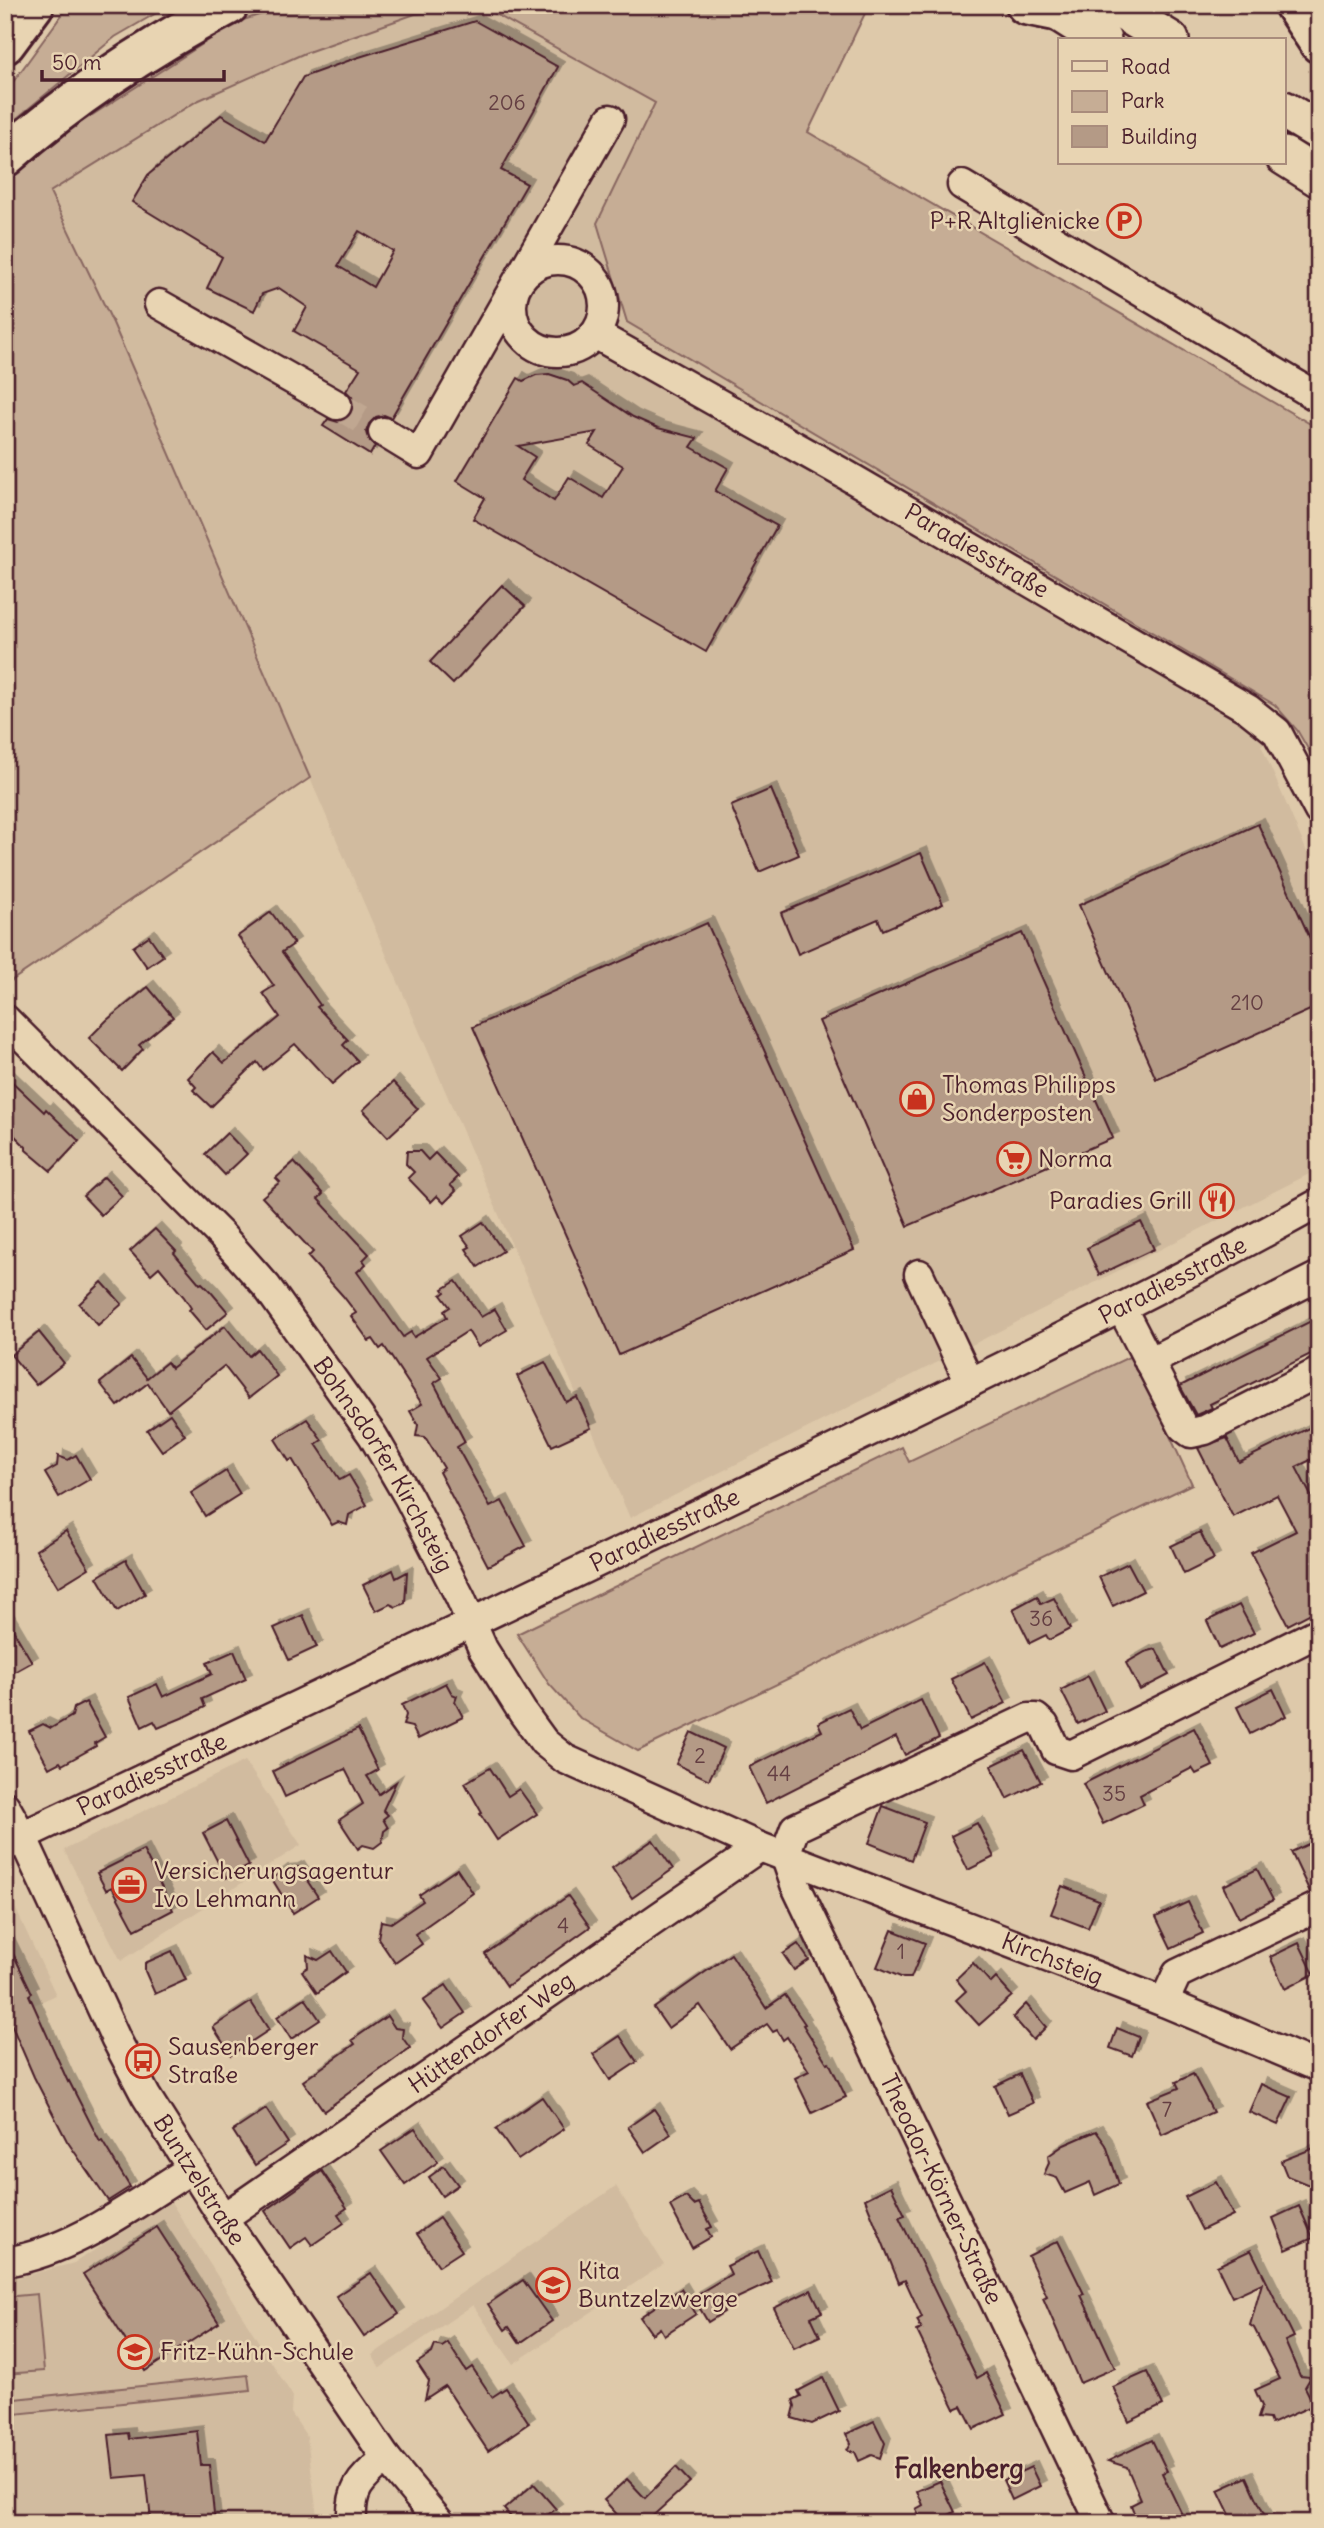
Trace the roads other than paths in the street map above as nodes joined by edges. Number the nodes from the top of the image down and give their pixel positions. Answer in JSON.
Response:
{"nodes":[{"id":1,"x":34,"y":5,"type":"edge"},
{"id":2,"x":229,"y":5,"type":"edge"},
{"id":3,"x":1112,"y":5,"type":"edge"},
{"id":4,"x":1294,"y":5,"type":"edge"},
{"id":5,"x":1043,"y":7,"type":"edge"},
{"id":6,"x":1098,"y":38,"type":"edge"},
{"id":7,"x":1167,"y":38,"type":"edge"},
{"id":8,"x":1319,"y":43,"type":"edge"},
{"id":9,"x":5,"y":44,"type":"edge"},
{"id":10,"x":1286,"y":111,"type":"edge"},
{"id":11,"x":610,"y":119,"type":"dead end"},
{"id":12,"x":1319,"y":131,"type":"edge"},
{"id":13,"x":5,"y":157,"type":"edge"},
{"id":14,"x":1286,"y":157,"type":"edge"},
{"id":15,"x":1319,"y":178,"type":"edge"},
{"id":16,"x":962,"y":185,"type":"dead end"},
{"id":17,"x":517,"y":285,"type":"junction"},
{"id":18,"x":159,"y":304,"type":"dead end"},
{"id":19,"x":595,"y":334,"type":"junction"},
{"id":20,"x":1319,"y":398,"type":"edge"},
{"id":21,"x":337,"y":405,"type":"tunnel mouth"},
{"id":22,"x":383,"y":432,"type":"tunnel mouth"},
{"id":23,"x":1319,"y":811,"type":"edge"},
{"id":24,"x":5,"y":1019,"type":"edge"},
{"id":25,"x":1319,"y":1203,"type":"edge"},
{"id":26,"x":919,"y":1274,"type":"dead end"},
{"id":27,"x":1319,"y":1276,"type":"edge"},
{"id":28,"x":1121,"y":1307,"type":"junction"},
{"id":29,"x":1149,"y":1362,"type":"junction"},
{"id":30,"x":1319,"y":1372,"type":"edge"},
{"id":31,"x":970,"y":1383,"type":"junction"},
{"id":32,"x":473,"y":1623,"type":"junction"},
{"id":33,"x":1319,"y":1632,"type":"edge"},
{"id":34,"x":5,"y":1806,"type":"edge"},
{"id":35,"x":14,"y":1841,"type":"edge"},
{"id":36,"x":772,"y":1852,"type":"junction"},
{"id":37,"x":1319,"y":1906,"type":"edge"},
{"id":38,"x":1164,"y":2002,"type":"junction"},
{"id":39,"x":1319,"y":2067,"type":"edge"},
{"id":40,"x":191,"y":2169,"type":"junction"},
{"id":41,"x":223,"y":2218,"type":"junction"},
{"id":42,"x":5,"y":2262,"type":"edge"},
{"id":43,"x":386,"y":2458,"type":"junction"},
{"id":44,"x":352,"y":2523,"type":"edge"},
{"id":45,"x":440,"y":2523,"type":"edge"},
{"id":46,"x":1101,"y":2523,"type":"edge"}],
"edges":[{"from":1,"to":9,"type":"highway"},
{"from":2,"to":13,"type":"highway"},
{"from":3,"to":7,"type":"main road"},
{"from":4,"to":8,"type":"highway"},
{"from":5,"to":6,"type":"main road"},
{"from":10,"to":12,"type":"main road"},
{"from":11,"to":17,"type":"street"},
{"from":14,"to":15,"type":"main road"},
{"from":16,"to":20,"type":"street"},
{"from":17,"to":19,"type":"street"},
{"from":17,"to":19,"type":"street"},
{"from":17,"to":22,"type":"street"},
{"from":18,"to":21,"type":"street"},
{"from":19,"to":23,"type":"street","name":"Paradiesstraße"},
{"from":24,"to":32,"type":"street","name":"Bohnsdorfer Kirchsteig"},
{"from":25,"to":28,"type":"street","name":"Paradiesstraße"},
{"from":26,"to":31,"type":"street"},
{"from":27,"to":29,"type":"street"},
{"from":28,"to":29,"type":"street"},
{"from":28,"to":31,"type":"street","name":"Paradiesstraße"},
{"from":29,"to":30,"type":"street"},
{"from":31,"to":32,"type":"street","name":"Paradiesstraße"},
{"from":32,"to":35,"type":"street","name":"Paradiesstraße"},
{"from":32,"to":36,"type":"street","name":"Bohnsdorfer Kirchsteig"},
{"from":33,"to":36,"type":"street"},
{"from":34,"to":35,"type":"street","name":"Buntzelstraße"},
{"from":35,"to":40,"type":"street","name":"Buntzelstraße"},
{"from":36,"to":38,"type":"street","name":"Kirchsteig"},
{"from":36,"to":41,"type":"street","name":"Hüttendorfer Weg"},
{"from":36,"to":46,"type":"street","name":"Theodor-Körner-Straße"},
{"from":37,"to":38,"type":"street"},
{"from":38,"to":39,"type":"street","name":"Kirchsteig"},
{"from":40,"to":41,"type":"street","name":"Buntzelstraße"},
{"from":40,"to":42,"type":"street"},
{"from":41,"to":43,"type":"street","name":"Buntzelstraße"},
{"from":43,"to":44,"type":"street"},
{"from":43,"to":45,"type":"street","name":"Buntzelstraße"}]}
